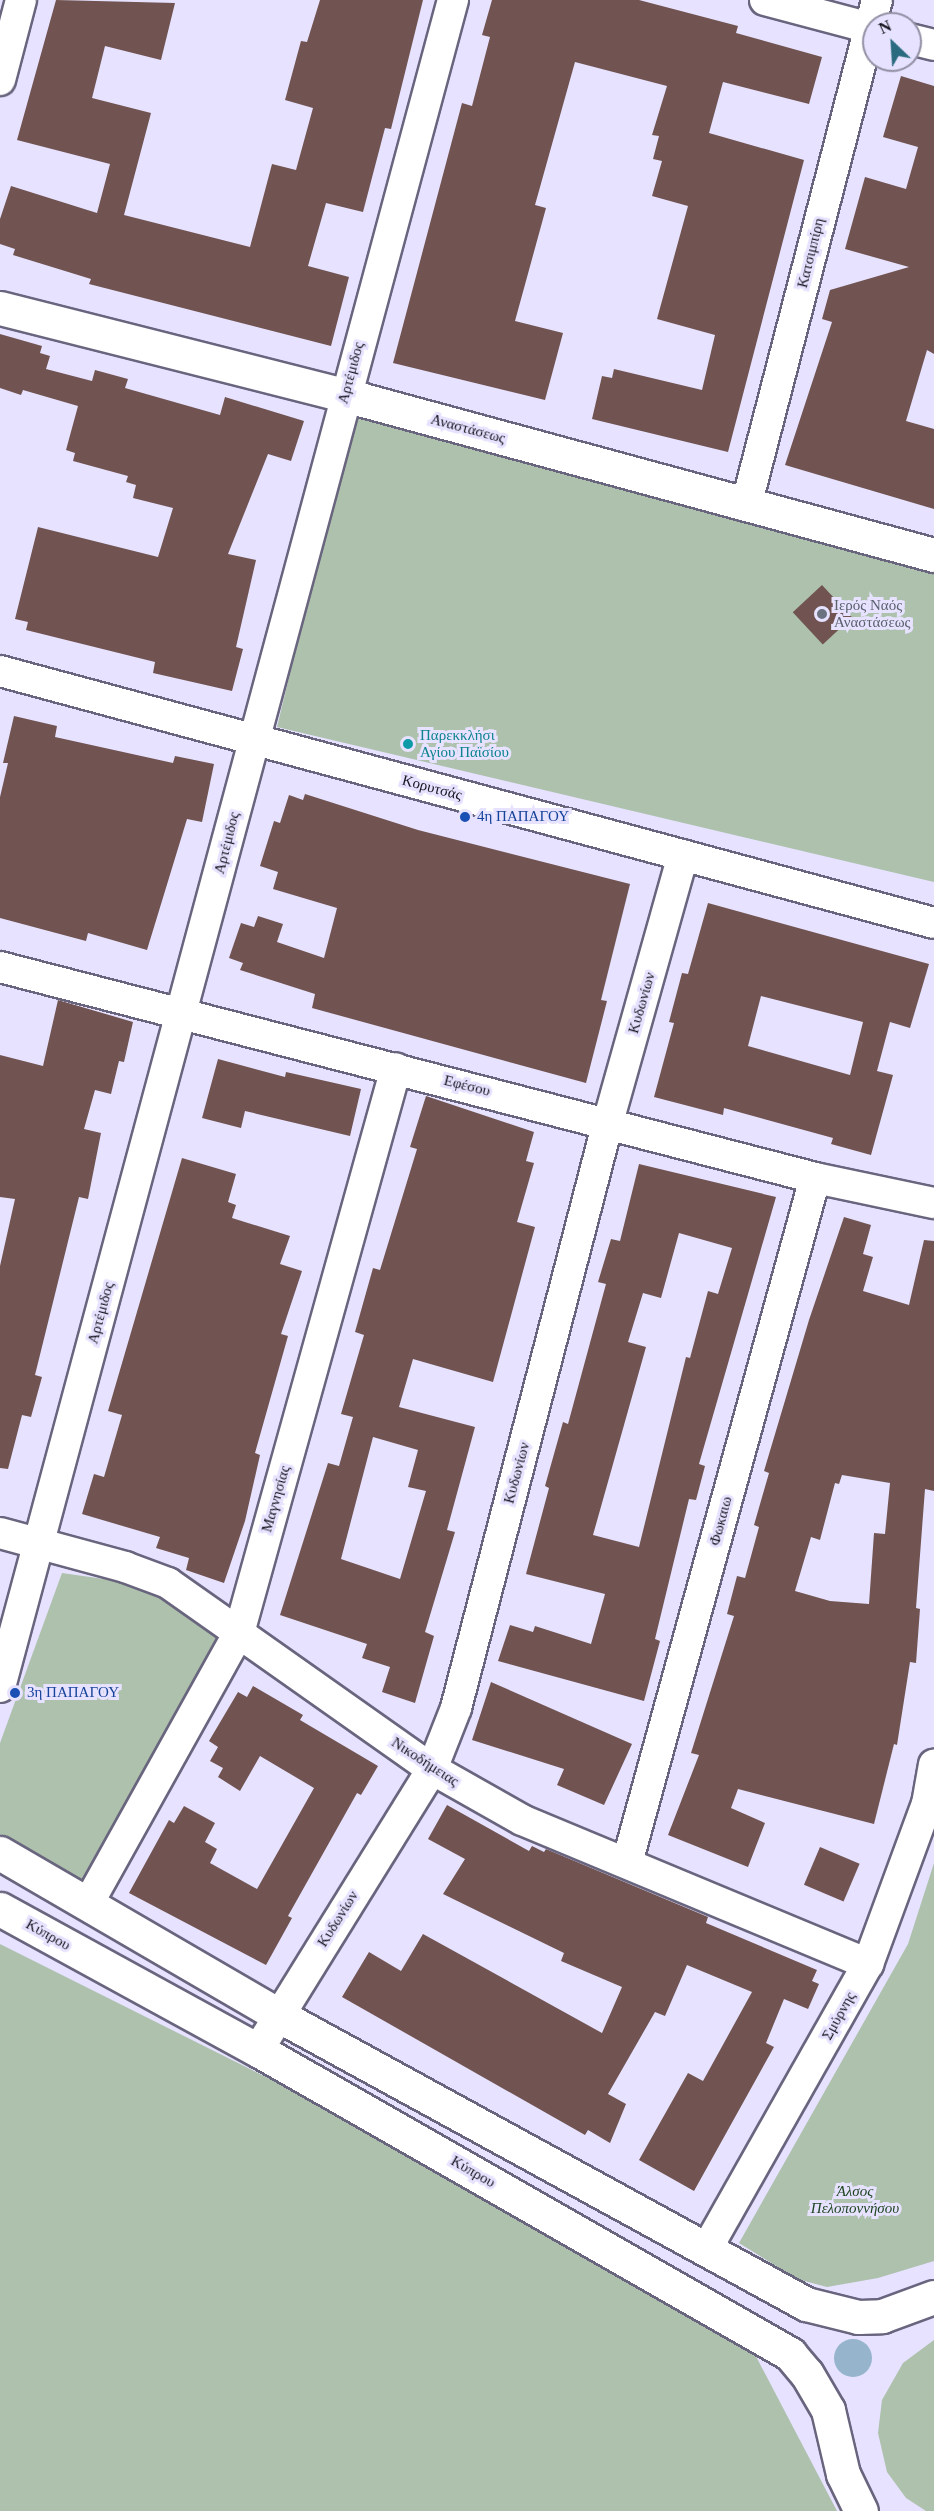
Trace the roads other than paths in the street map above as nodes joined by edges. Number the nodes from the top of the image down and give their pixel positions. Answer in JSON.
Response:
{"nodes":[{"id":1,"x":21,"y":0,"type":"edge"},
{"id":2,"x":453,"y":0,"type":"edge"},
{"id":3,"x":765,"y":0,"type":"edge"},
{"id":4,"x":862,"y":17,"type":"edge"},
{"id":5,"x":862,"y":61,"type":"edge"},
{"id":6,"x":0,"y":80,"type":"edge"},
{"id":7,"x":0,"y":308,"type":"edge"},
{"id":8,"x":344,"y":397,"type":"junction"},
{"id":9,"x":746,"y":506,"type":"junction"},
{"id":10,"x":934,"y":555,"type":"edge"},
{"id":11,"x":0,"y":671,"type":"edge"},
{"id":12,"x":253,"y":739,"type":"junction"},
{"id":13,"x":683,"y":855,"type":"junction"},
{"id":14,"x":934,"y":923,"type":"edge"},
{"id":15,"x":0,"y":967,"type":"edge"},
{"id":16,"x":183,"y":1012,"type":"junction"},
{"id":17,"x":396,"y":1068,"type":"junction"},
{"id":18,"x":608,"y":1122,"type":"junction"},
{"id":19,"x":815,"y":1178,"type":"junction"},
{"id":20,"x":934,"y":1203,"type":"edge"},
{"id":21,"x":0,"y":1533,"type":"edge"},
{"id":22,"x":38,"y":1543,"type":"junction"},
{"id":23,"x":239,"y":1633,"type":"junction"},
{"id":24,"x":0,"y":1687,"type":"edge"},
{"id":25,"x":934,"y":1765,"type":"edge"},
{"id":26,"x":432,"y":1769,"type":"junction"},
{"id":27,"x":0,"y":1853,"type":"edge"},
{"id":28,"x":627,"y":1863,"type":"junction"},
{"id":29,"x":89,"y":1902,"type":"junction"},
{"id":30,"x":0,"y":1909,"type":"edge"},
{"id":31,"x":868,"y":1964,"type":"junction"},
{"id":32,"x":278,"y":2015,"type":"junction"},
{"id":33,"x":258,"y":2050,"type":"junction"},
{"id":34,"x":706,"y":2250,"type":"junction"},
{"id":35,"x":934,"y":2297,"type":"edge"},
{"id":36,"x":861,"y":2511,"type":"edge"}],
"edges":[{"from":1,"to":6,"type":"street"},
{"from":2,"to":8,"type":"street","name":"Αρτέμιδος"},
{"from":3,"to":4,"type":"street"},
{"from":5,"to":9,"type":"street","name":"Κατσιμπίρη"},
{"from":7,"to":8,"type":"street","name":"Αναστάσεως"},
{"from":8,"to":9,"type":"street","name":"Αναστάσεως"},
{"from":8,"to":12,"type":"street","name":"Αρτέμιδος"},
{"from":9,"to":10,"type":"street","name":"Αναστάσεως"},
{"from":11,"to":12,"type":"street","name":"Κορυτσάς"},
{"from":12,"to":13,"type":"street","name":"Κορυτσάς"},
{"from":12,"to":16,"type":"street","name":"Αρτέμιδος"},
{"from":13,"to":14,"type":"street","name":"Κορυτσάς"},
{"from":13,"to":18,"type":"street","name":"Κυδωνίων"},
{"from":15,"to":16,"type":"street","name":"Εφέσου"},
{"from":16,"to":17,"type":"street","name":"Εφέσου"},
{"from":16,"to":22,"type":"street","name":"Αρτέμιδος"},
{"from":17,"to":18,"type":"street","name":"Εφέσου"},
{"from":17,"to":23,"type":"street","name":"Μαγνησίας"},
{"from":18,"to":19,"type":"street","name":"Εφέσου"},
{"from":18,"to":26,"type":"street","name":"Κυδωνίων"},
{"from":19,"to":20,"type":"street","name":"Εφέσου"},
{"from":19,"to":28,"type":"street","name":"Φωκαιω"},
{"from":21,"to":22,"type":"street","name":"Νικοδήμειας"},
{"from":22,"to":23,"type":"street","name":"Νικοδήμειας"},
{"from":22,"to":24,"type":"street","name":"Αρτέμιδος"},
{"from":23,"to":26,"type":"street","name":"Νικοδήμειας"},
{"from":23,"to":29,"type":"street","name":"Μαγνησίας"},
{"from":25,"to":31,"type":"street","name":"Σμύρνης"},
{"from":26,"to":28,"type":"street","name":"Νικοδήμειας"},
{"from":26,"to":32,"type":"street","name":"Κυδωνίων"},
{"from":27,"to":29,"type":"street"},
{"from":28,"to":31,"type":"street","name":"Νικοδήμειας"},
{"from":29,"to":32,"type":"street"},
{"from":30,"to":33,"type":"street","name":"Κύπρου"},
{"from":31,"to":34,"type":"street","name":"Σμύρνης"},
{"from":32,"to":33,"type":"street","name":"Κυδωνίων"},
{"from":32,"to":34,"type":"street"},
{"from":33,"to":36,"type":"street","name":"Κύπρου"},
{"from":34,"to":35,"type":"street"}]}
